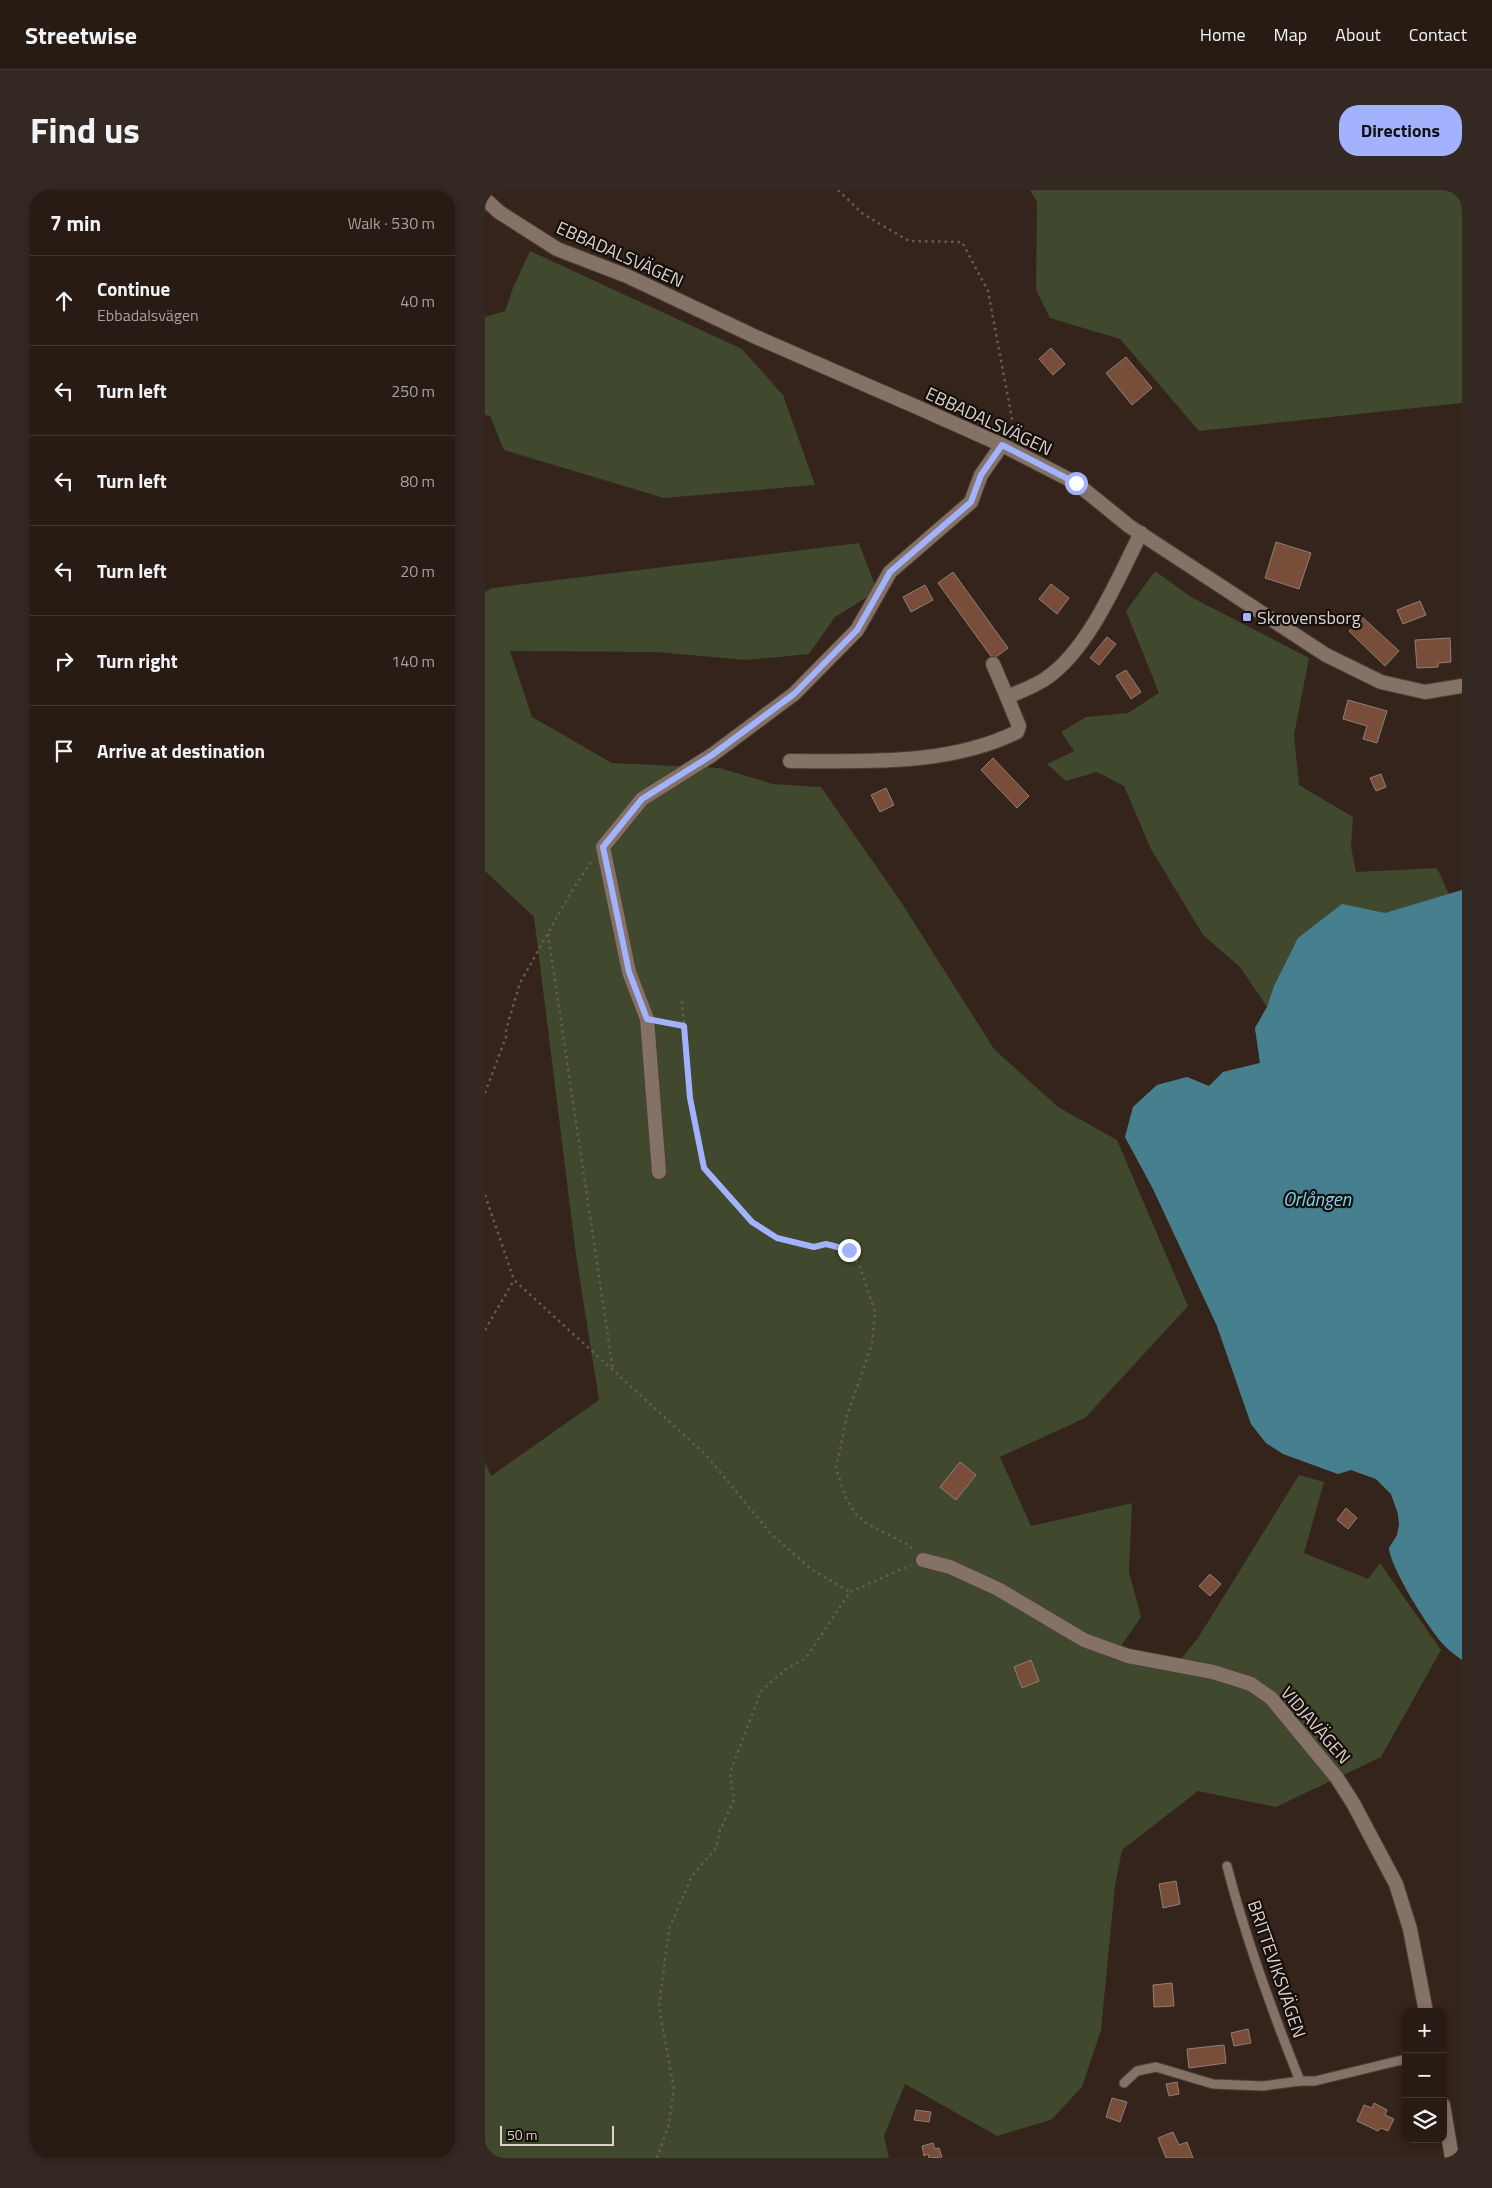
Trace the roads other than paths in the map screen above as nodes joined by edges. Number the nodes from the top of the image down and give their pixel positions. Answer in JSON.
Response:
{"nodes":[{"id":1,"x":485,"y":199,"type":"edge"},
{"id":2,"x":1002,"y":445,"type":"junction"},
{"id":3,"x":1141,"y":533,"type":"junction"},
{"id":4,"x":993,"y":664,"type":"dead end"},
{"id":5,"x":1462,"y":686,"type":"edge"},
{"id":6,"x":1007,"y":697,"type":"junction"},
{"id":7,"x":791,"y":761,"type":"dead end"},
{"id":8,"x":659,"y":1172,"type":"dead end"},
{"id":9,"x":923,"y":1560,"type":"road end"},
{"id":10,"x":1227,"y":1866,"type":"dead end"},
{"id":11,"x":1425,"y":2008,"type":"edge"},
{"id":12,"x":1402,"y":2060,"type":"edge"},
{"id":13,"x":1300,"y":2082,"type":"junction"},
{"id":14,"x":1124,"y":2083,"type":"dead end"},
{"id":15,"x":1447,"y":2129,"type":"edge"},
{"id":16,"x":1452,"y":2158,"type":"edge"}],
"edges":[{"from":1,"to":2,"type":"street","name":"EBBADALSVÄGEN"},
{"from":2,"to":3,"type":"street","name":"EBBADALSVÄGEN"},
{"from":2,"to":8,"type":"street"},
{"from":3,"to":5,"type":"street","name":"EBBADALSVÄGEN"},
{"from":3,"to":6,"type":"street"},
{"from":4,"to":6,"type":"street"},
{"from":6,"to":7,"type":"street"},
{"from":9,"to":11,"type":"street","name":"VIDJAVÄGEN"},
{"from":10,"to":13,"type":"lane","name":"BRITTEVIKSVÄGEN"},
{"from":12,"to":13,"type":"lane"},
{"from":13,"to":14,"type":"lane"},
{"from":15,"to":16,"type":"street"}]}
